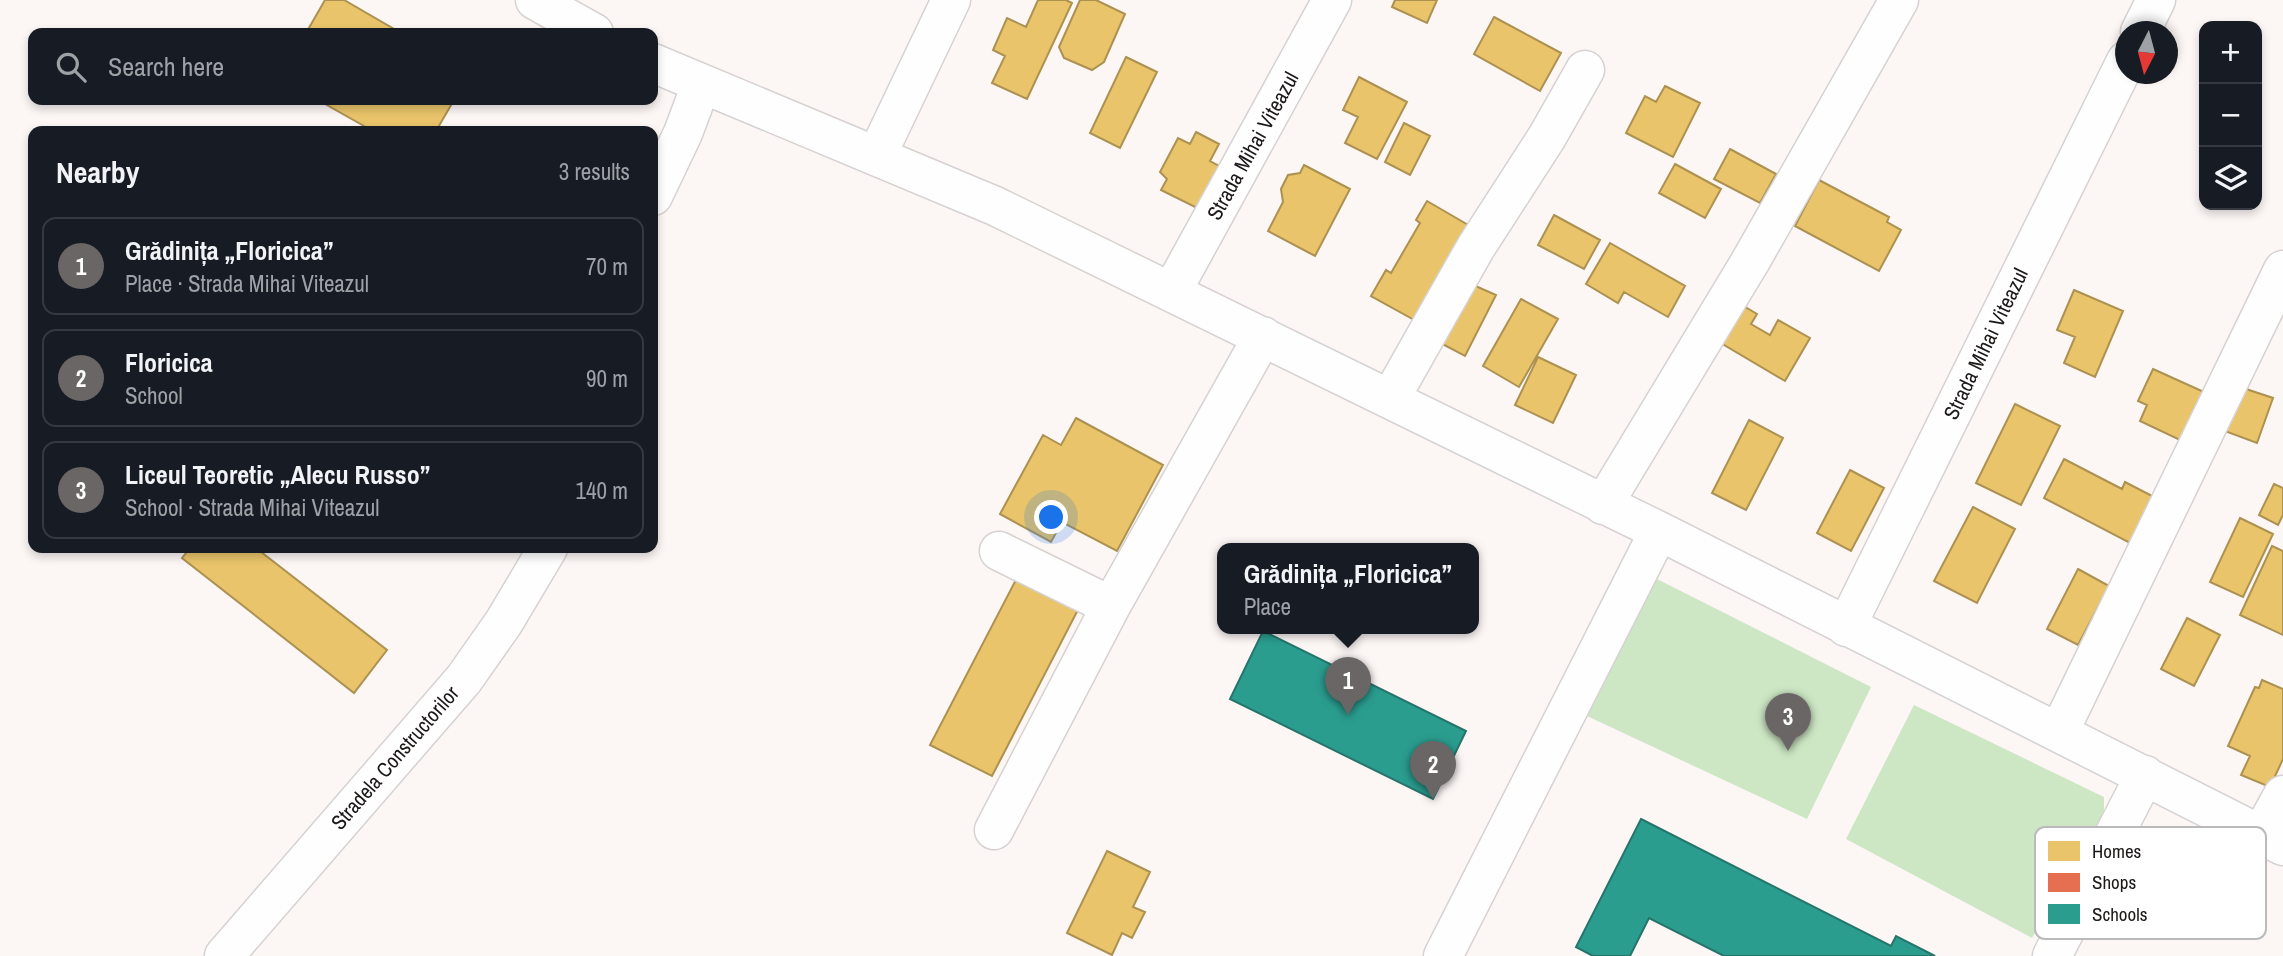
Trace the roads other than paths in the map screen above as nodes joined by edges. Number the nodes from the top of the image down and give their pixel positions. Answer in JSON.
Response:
{"nodes":[{"id":1,"x":535,"y":0,"type":"edge"},
{"id":2,"x":951,"y":0,"type":"edge"},
{"id":3,"x":1332,"y":0,"type":"edge"},
{"id":4,"x":1899,"y":0,"type":"edge"},
{"id":5,"x":2156,"y":0,"type":"edge"},
{"id":6,"x":2146,"y":21,"type":"edge"},
{"id":7,"x":585,"y":28,"type":"edge"},
{"id":8,"x":658,"y":65,"type":"edge"},
{"id":9,"x":1585,"y":69,"type":"dead end"},
{"id":10,"x":2115,"y":83,"type":"edge"},
{"id":11,"x":701,"y":85,"type":"junction"},
{"id":12,"x":877,"y":155,"type":"junction"},
{"id":13,"x":658,"y":185,"type":"edge"},
{"id":14,"x":2283,"y":270,"type":"edge"},
{"id":15,"x":1172,"y":292,"type":"junction"},
{"id":16,"x":1264,"y":336,"type":"junction"},
{"id":17,"x":1390,"y":399,"type":"junction"},
{"id":18,"x":1603,"y":505,"type":"junction"},
{"id":19,"x":1659,"y":531,"type":"junction"},
{"id":20,"x":999,"y":551,"type":"dead end"},
{"id":21,"x":545,"y":553,"type":"edge"},
{"id":22,"x":1111,"y":606,"type":"junction"},
{"id":23,"x":1846,"y":627,"type":"junction"},
{"id":24,"x":2059,"y":732,"type":"junction"},
{"id":25,"x":2144,"y":775,"type":"junction"},
{"id":26,"x":2283,"y":795,"type":"edge"},
{"id":27,"x":2118,"y":827,"type":"edge"},
{"id":28,"x":2245,"y":827,"type":"edge"},
{"id":29,"x":994,"y":830,"type":"dead end"},
{"id":30,"x":2272,"y":841,"type":"edge"},
{"id":31,"x":2061,"y":939,"type":"edge"},
{"id":32,"x":224,"y":956,"type":"edge"},
{"id":33,"x":1443,"y":956,"type":"edge"},
{"id":34,"x":2052,"y":956,"type":"edge"}],
"edges":[{"from":1,"to":7,"type":"street"},
{"from":2,"to":12,"type":"street"},
{"from":3,"to":15,"type":"street","name":"Strada Mihai Viteazul"},
{"from":4,"to":18,"type":"street"},
{"from":5,"to":6,"type":"street"},
{"from":8,"to":11,"type":"street"},
{"from":9,"to":17,"type":"street"},
{"from":10,"to":23,"type":"street","name":"Strada Mihai Viteazul"},
{"from":11,"to":12,"type":"street"},
{"from":11,"to":13,"type":"street"},
{"from":12,"to":15,"type":"street"},
{"from":14,"to":24,"type":"street"},
{"from":15,"to":16,"type":"street"},
{"from":16,"to":17,"type":"street"},
{"from":16,"to":22,"type":"street"},
{"from":17,"to":18,"type":"street"},
{"from":18,"to":19,"type":"street"},
{"from":19,"to":23,"type":"street"},
{"from":19,"to":33,"type":"street"},
{"from":20,"to":22,"type":"street"},
{"from":21,"to":32,"type":"street","name":"Stradela Constructorilor"},
{"from":22,"to":29,"type":"street"},
{"from":23,"to":24,"type":"street"},
{"from":24,"to":25,"type":"street"},
{"from":25,"to":27,"type":"street"},
{"from":25,"to":28,"type":"street"},
{"from":26,"to":30,"type":"street"},
{"from":31,"to":34,"type":"street"}]}
